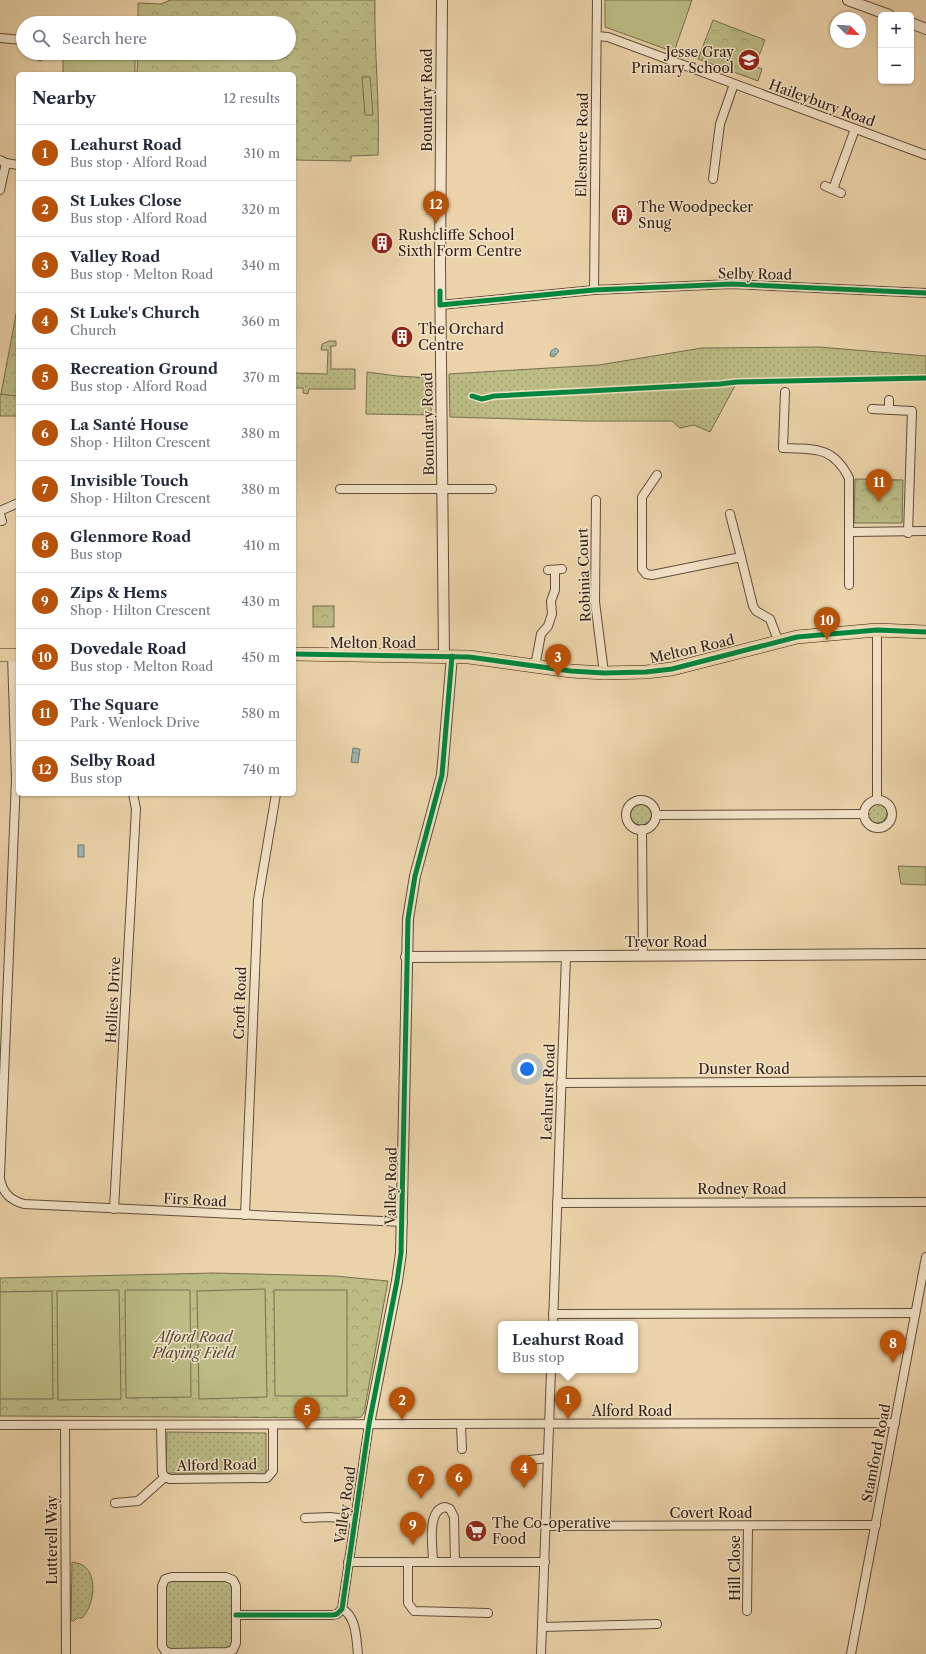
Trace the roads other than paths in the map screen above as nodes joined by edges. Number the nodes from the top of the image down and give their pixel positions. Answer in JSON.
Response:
{"nodes":[{"id":1,"x":442,"y":0,"type":"edge"},
{"id":2,"x":597,"y":0,"type":"edge"},
{"id":3,"x":848,"y":0,"type":"edge"},
{"id":4,"x":881,"y":12,"type":"edge"},
{"id":5,"x":914,"y":24,"type":"edge"},
{"id":6,"x":926,"y":29,"type":"edge"},
{"id":7,"x":597,"y":36,"type":"junction"},
{"id":8,"x":0,"y":38,"type":"edge"},
{"id":9,"x":16,"y":39,"type":"edge"},
{"id":10,"x":734,"y":84,"type":"junction"},
{"id":11,"x":855,"y":129,"type":"junction"},
{"id":12,"x":926,"y":155,"type":"edge"},
{"id":13,"x":3,"y":162,"type":"edge"},
{"id":14,"x":16,"y":165,"type":"edge"},
{"id":15,"x":713,"y":179,"type":"dead end"},
{"id":16,"x":0,"y":190,"type":"edge"},
{"id":17,"x":841,"y":193,"type":"dead end"},
{"id":18,"x":594,"y":290,"type":"junction"},
{"id":19,"x":926,"y":293,"type":"edge"},
{"id":20,"x":440,"y":305,"type":"junction"},
{"id":21,"x":785,"y":392,"type":"dead end"},
{"id":22,"x":889,"y":400,"type":"dead end"},
{"id":23,"x":872,"y":409,"type":"dead end"},
{"id":24,"x":889,"y":410,"type":"junction"},
{"id":25,"x":657,"y":475,"type":"dead end"},
{"id":26,"x":442,"y":488,"type":"junction"},
{"id":27,"x":340,"y":489,"type":"dead end"},
{"id":28,"x":492,"y":489,"type":"dead end"},
{"id":29,"x":596,"y":500,"type":"dead end"},
{"id":30,"x":16,"y":504,"type":"edge"},
{"id":31,"x":0,"y":511,"type":"edge"},
{"id":32,"x":730,"y":514,"type":"dead end"},
{"id":33,"x":926,"y":531,"type":"edge"},
{"id":34,"x":850,"y":532,"type":"junction"},
{"id":35,"x":908,"y":532,"type":"junction"},
{"id":36,"x":741,"y":557,"type":"junction"},
{"id":37,"x":555,"y":570,"type":"dead end"},
{"id":38,"x":849,"y":585,"type":"dead end"},
{"id":39,"x":877,"y":630,"type":"junction"},
{"id":40,"x":926,"y":632,"type":"edge"},
{"id":41,"x":778,"y":640,"type":"junction"},
{"id":42,"x":296,"y":654,"type":"edge"},
{"id":43,"x":10,"y":655,"type":"edge"},
{"id":44,"x":448,"y":656,"type":"junction"},
{"id":45,"x":535,"y":666,"type":"junction"},
{"id":46,"x":604,"y":673,"type":"junction"},
{"id":47,"x":16,"y":761,"type":"edge"},
{"id":48,"x":16,"y":796,"type":"edge"},
{"id":49,"x":133,"y":796,"type":"edge"},
{"id":50,"x":276,"y":796,"type":"edge"},
{"id":51,"x":877,"y":799,"type":"junction"},
{"id":52,"x":656,"y":814,"type":"junction"},
{"id":53,"x":863,"y":814,"type":"junction"},
{"id":54,"x":642,"y":829,"type":"junction"},
{"id":55,"x":926,"y":954,"type":"edge"},
{"id":56,"x":566,"y":956,"type":"junction"},
{"id":57,"x":643,"y":956,"type":"junction"},
{"id":58,"x":406,"y":957,"type":"junction"},
{"id":59,"x":926,"y":1081,"type":"edge"},
{"id":60,"x":561,"y":1083,"type":"junction"},
{"id":61,"x":0,"y":1175,"type":"edge"},
{"id":62,"x":0,"y":1179,"type":"edge"},
{"id":63,"x":926,"y":1202,"type":"edge"},
{"id":64,"x":557,"y":1203,"type":"junction"},
{"id":65,"x":114,"y":1209,"type":"junction"},
{"id":66,"x":245,"y":1215,"type":"junction"},
{"id":67,"x":403,"y":1222,"type":"junction"},
{"id":68,"x":926,"y":1257,"type":"edge"},
{"id":69,"x":916,"y":1313,"type":"junction"},
{"id":70,"x":553,"y":1314,"type":"junction"},
{"id":71,"x":553,"y":1321,"type":"edge"},
{"id":72,"x":551,"y":1373,"type":"edge"},
{"id":73,"x":895,"y":1423,"type":"junction"},
{"id":74,"x":369,"y":1424,"type":"junction"},
{"id":75,"x":461,"y":1424,"type":"junction"},
{"id":76,"x":549,"y":1424,"type":"junction"},
{"id":77,"x":0,"y":1425,"type":"edge"},
{"id":78,"x":65,"y":1425,"type":"junction"},
{"id":79,"x":161,"y":1425,"type":"junction"},
{"id":80,"x":273,"y":1425,"type":"junction"},
{"id":81,"x":462,"y":1449,"type":"dead end"},
{"id":82,"x":548,"y":1458,"type":"junction"},
{"id":83,"x":530,"y":1460,"type":"dead end"},
{"id":84,"x":165,"y":1478,"type":"junction"},
{"id":85,"x":115,"y":1502,"type":"dead end"},
{"id":86,"x":305,"y":1518,"type":"dead end"},
{"id":87,"x":355,"y":1520,"type":"junction"},
{"id":88,"x":876,"y":1525,"type":"junction"},
{"id":89,"x":546,"y":1526,"type":"junction"},
{"id":90,"x":748,"y":1526,"type":"junction"},
{"id":91,"x":348,"y":1562,"type":"junction"},
{"id":92,"x":408,"y":1562,"type":"junction"},
{"id":93,"x":433,"y":1562,"type":"junction"},
{"id":94,"x":455,"y":1562,"type":"junction"},
{"id":95,"x":545,"y":1562,"type":"junction"},
{"id":96,"x":342,"y":1609,"type":"junction"},
{"id":97,"x":747,"y":1611,"type":"dead end"},
{"id":98,"x":488,"y":1613,"type":"dead end"},
{"id":99,"x":236,"y":1615,"type":"junction"},
{"id":100,"x":657,"y":1624,"type":"dead end"},
{"id":101,"x":542,"y":1627,"type":"junction"},
{"id":102,"x":66,"y":1654,"type":"edge"},
{"id":103,"x":358,"y":1654,"type":"edge"},
{"id":104,"x":541,"y":1654,"type":"edge"},
{"id":105,"x":851,"y":1654,"type":"edge"}],
"edges":[{"from":1,"to":20,"type":"street","name":"Boundary Road"},
{"from":2,"to":7,"type":"street","name":"Ellesmere Road"},
{"from":3,"to":4,"type":"street"},
{"from":5,"to":6,"type":"street"},
{"from":7,"to":10,"type":"street","name":"Haileybury Road"},
{"from":7,"to":18,"type":"street","name":"Ellesmere Road"},
{"from":8,"to":9,"type":"street"},
{"from":10,"to":11,"type":"street","name":"Haileybury Road"},
{"from":10,"to":15,"type":"street"},
{"from":11,"to":12,"type":"street","name":"Haileybury Road"},
{"from":11,"to":17,"type":"street"},
{"from":13,"to":14,"type":"street"},
{"from":13,"to":16,"type":"street"},
{"from":18,"to":19,"type":"street","name":"Selby Road"},
{"from":18,"to":20,"type":"street","name":"Selby Road"},
{"from":20,"to":26,"type":"street","name":"Boundary Road"},
{"from":21,"to":34,"type":"street"},
{"from":22,"to":24,"type":"street"},
{"from":23,"to":24,"type":"street"},
{"from":24,"to":35,"type":"street"},
{"from":25,"to":36,"type":"street"},
{"from":26,"to":27,"type":"street"},
{"from":26,"to":28,"type":"street"},
{"from":26,"to":44,"type":"street","name":"Boundary Road"},
{"from":29,"to":46,"type":"street","name":"Robinia Court"},
{"from":30,"to":31,"type":"street"},
{"from":32,"to":36,"type":"street"},
{"from":33,"to":35,"type":"street"},
{"from":34,"to":35,"type":"street"},
{"from":34,"to":38,"type":"street"},
{"from":36,"to":41,"type":"street"},
{"from":37,"to":45,"type":"street"},
{"from":39,"to":40,"type":"main road","name":"Melton Road"},
{"from":39,"to":41,"type":"main road","name":"Melton Road"},
{"from":39,"to":51,"type":"street"},
{"from":41,"to":46,"type":"main road","name":"Melton Road"},
{"from":42,"to":44,"type":"main road","name":"Melton Road"},
{"from":43,"to":47,"type":"street"},
{"from":44,"to":45,"type":"main road","name":"Melton Road"},
{"from":44,"to":58,"type":"street","name":"Valley Road"},
{"from":45,"to":46,"type":"main road","name":"Melton Road"},
{"from":48,"to":61,"type":"street"},
{"from":49,"to":65,"type":"street","name":"Hollies Drive"},
{"from":50,"to":66,"type":"street","name":"Croft Road"},
{"from":51,"to":53,"type":"street"},
{"from":51,"to":53,"type":"street"},
{"from":52,"to":53,"type":"street"},
{"from":52,"to":54,"type":"street"},
{"from":52,"to":54,"type":"street"},
{"from":54,"to":57,"type":"street"},
{"from":55,"to":57,"type":"street","name":"Trevor Road"},
{"from":56,"to":57,"type":"street","name":"Trevor Road"},
{"from":56,"to":58,"type":"street","name":"Trevor Road"},
{"from":56,"to":60,"type":"street","name":"Leahurst Road"},
{"from":58,"to":67,"type":"street","name":"Valley Road"},
{"from":59,"to":60,"type":"street","name":"Dunster Road"},
{"from":60,"to":64,"type":"street","name":"Leahurst Road"},
{"from":62,"to":65,"type":"street","name":"Firs Road"},
{"from":63,"to":64,"type":"street","name":"Rodney Road"},
{"from":64,"to":70,"type":"street","name":"Leahurst Road"},
{"from":65,"to":66,"type":"street","name":"Firs Road"},
{"from":66,"to":67,"type":"street","name":"Firs Road"},
{"from":67,"to":74,"type":"street","name":"Valley Road"},
{"from":68,"to":69,"type":"street","name":"Stamford Road"},
{"from":69,"to":70,"type":"street"},
{"from":69,"to":73,"type":"street","name":"Stamford Road"},
{"from":70,"to":71,"type":"street","name":"Leahurst Road"},
{"from":72,"to":76,"type":"street"},
{"from":73,"to":76,"type":"street","name":"Alford Road"},
{"from":73,"to":88,"type":"street","name":"Stamford Road"},
{"from":74,"to":75,"type":"street","name":"Alford Road"},
{"from":74,"to":80,"type":"street","name":"Alford Road"},
{"from":74,"to":87,"type":"street","name":"Valley Road"},
{"from":75,"to":76,"type":"street","name":"Alford Road"},
{"from":75,"to":81,"type":"street"},
{"from":76,"to":82,"type":"street"},
{"from":77,"to":78,"type":"street","name":"Alford Road"},
{"from":78,"to":79,"type":"street","name":"Alford Road"},
{"from":78,"to":102,"type":"street","name":"Lutterell Way"},
{"from":79,"to":80,"type":"street","name":"Alford Road"},
{"from":79,"to":84,"type":"street","name":"Alford Road"},
{"from":80,"to":84,"type":"street","name":"Alford Road"},
{"from":82,"to":83,"type":"street"},
{"from":82,"to":89,"type":"street"},
{"from":84,"to":85,"type":"street"},
{"from":86,"to":87,"type":"street","name":"Valley Road"},
{"from":87,"to":91,"type":"street","name":"Valley Road"},
{"from":88,"to":90,"type":"street","name":"Covert Road"},
{"from":88,"to":105,"type":"street","name":"Stamford Road"},
{"from":89,"to":90,"type":"street","name":"Covert Road"},
{"from":89,"to":95,"type":"street"},
{"from":90,"to":97,"type":"street","name":"Hill Close"},
{"from":91,"to":92,"type":"street"},
{"from":91,"to":96,"type":"street","name":"Valley Road"},
{"from":92,"to":93,"type":"street"},
{"from":92,"to":98,"type":"street"},
{"from":93,"to":94,"type":"street"},
{"from":93,"to":94,"type":"street"},
{"from":94,"to":95,"type":"street"},
{"from":95,"to":101,"type":"street"},
{"from":96,"to":99,"type":"street"},
{"from":96,"to":103,"type":"street"},
{"from":99,"to":99,"type":"street"},
{"from":100,"to":101,"type":"street"},
{"from":101,"to":104,"type":"street"}]}
